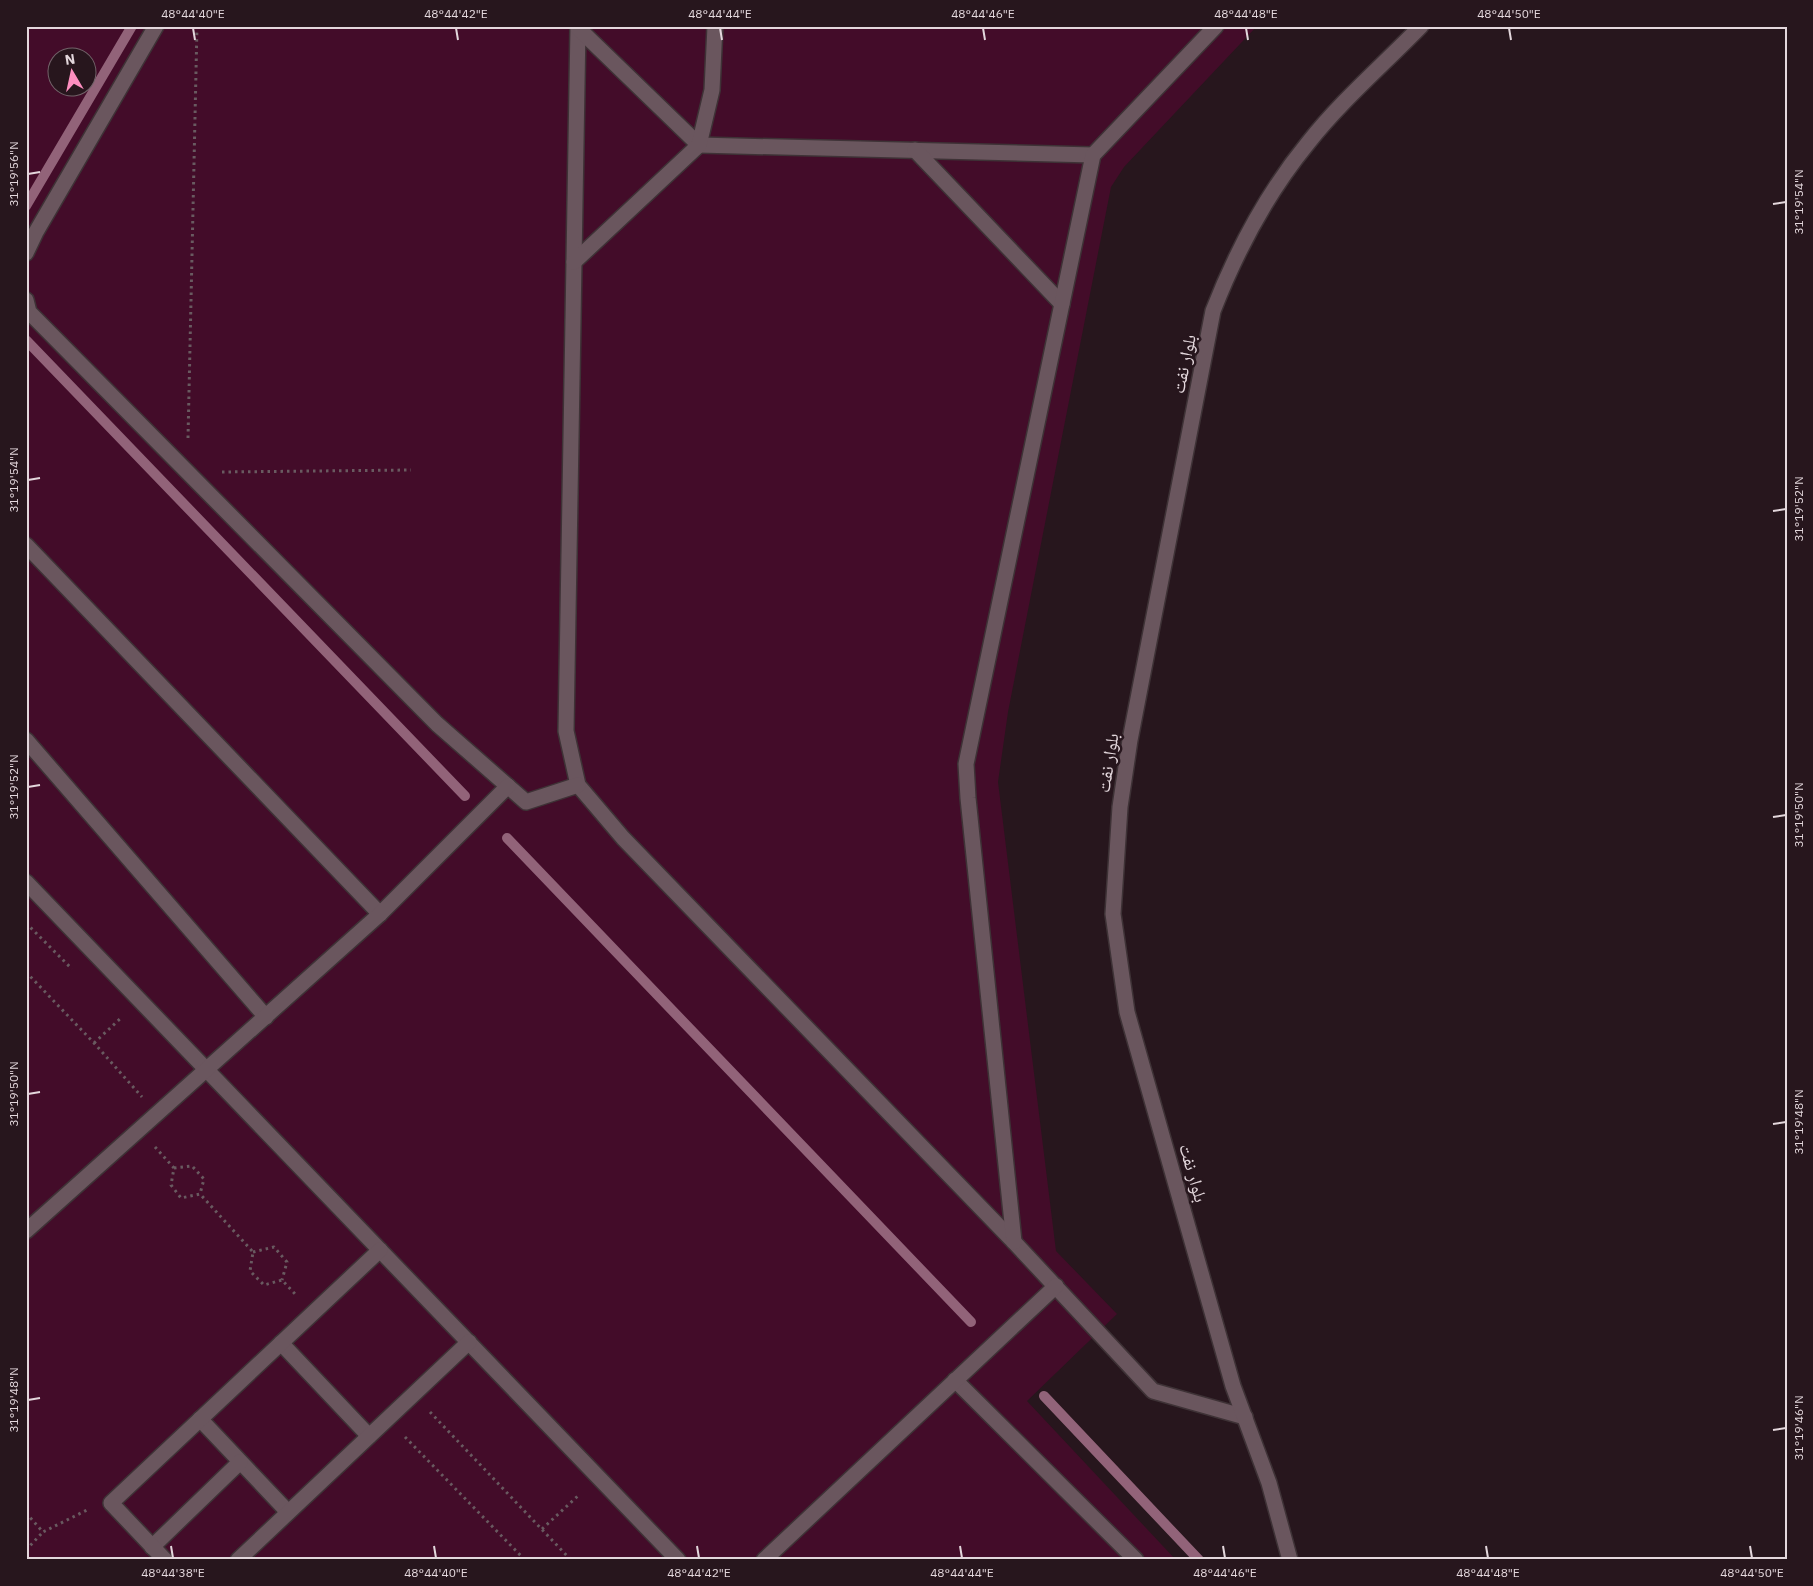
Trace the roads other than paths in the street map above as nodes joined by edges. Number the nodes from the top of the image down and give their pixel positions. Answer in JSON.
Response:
{"nodes":[{"id":1,"x":156,"y":26,"type":"edge"},
{"id":2,"x":715,"y":26,"type":"edge"},
{"id":3,"x":1216,"y":26,"type":"edge"},
{"id":4,"x":1421,"y":26,"type":"edge"},
{"id":5,"x":578,"y":27,"type":"edge"},
{"id":6,"x":699,"y":145,"type":"junction"},
{"id":7,"x":916,"y":150,"type":"junction"},
{"id":8,"x":1093,"y":155,"type":"junction"},
{"id":9,"x":26,"y":253,"type":"edge"},
{"id":10,"x":574,"y":262,"type":"junction"},
{"id":11,"x":26,"y":300,"type":"edge"},
{"id":12,"x":1062,"y":304,"type":"junction"},
{"id":13,"x":26,"y":545,"type":"edge"},
{"id":14,"x":26,"y":740,"type":"edge"},
{"id":15,"x":578,"y":785,"type":"junction"},
{"id":16,"x":508,"y":786,"type":"junction"},
{"id":17,"x":26,"y":882,"type":"edge"},
{"id":18,"x":380,"y":914,"type":"junction"},
{"id":19,"x":266,"y":1017,"type":"junction"},
{"id":20,"x":207,"y":1070,"type":"junction"},
{"id":21,"x":26,"y":1230,"type":"edge"},
{"id":22,"x":1014,"y":1242,"type":"junction"},
{"id":23,"x":380,"y":1250,"type":"junction"},
{"id":24,"x":1056,"y":1286,"type":"junction"},
{"id":25,"x":468,"y":1342,"type":"junction"},
{"id":26,"x":281,"y":1343,"type":"junction"},
{"id":27,"x":955,"y":1380,"type":"junction"},
{"id":28,"x":1245,"y":1416,"type":"junction"},
{"id":29,"x":200,"y":1419,"type":"junction"},
{"id":30,"x":369,"y":1436,"type":"junction"},
{"id":31,"x":240,"y":1462,"type":"junction"},
{"id":32,"x":288,"y":1512,"type":"junction"},
{"id":33,"x":152,"y":1546,"type":"junction"},
{"id":34,"x":165,"y":1560,"type":"edge"},
{"id":35,"x":238,"y":1560,"type":"edge"},
{"id":36,"x":678,"y":1560,"type":"edge"},
{"id":37,"x":764,"y":1560,"type":"edge"},
{"id":38,"x":1136,"y":1560,"type":"edge"},
{"id":39,"x":1290,"y":1560,"type":"edge"}],
"edges":[{"from":1,"to":9,"type":"street"},
{"from":2,"to":6,"type":"street"},
{"from":3,"to":8,"type":"street"},
{"from":4,"to":28,"type":"street","name":"بلوار نفت"},
{"from":5,"to":6,"type":"street"},
{"from":5,"to":10,"type":"street"},
{"from":6,"to":7,"type":"street"},
{"from":6,"to":10,"type":"street"},
{"from":7,"to":8,"type":"street"},
{"from":7,"to":12,"type":"street"},
{"from":8,"to":12,"type":"street"},
{"from":10,"to":15,"type":"street"},
{"from":11,"to":16,"type":"street"},
{"from":12,"to":22,"type":"street"},
{"from":13,"to":18,"type":"street"},
{"from":14,"to":19,"type":"street"},
{"from":15,"to":16,"type":"street"},
{"from":15,"to":22,"type":"street"},
{"from":16,"to":18,"type":"street"},
{"from":17,"to":20,"type":"street"},
{"from":18,"to":19,"type":"street"},
{"from":19,"to":20,"type":"street"},
{"from":20,"to":21,"type":"street"},
{"from":20,"to":23,"type":"street"},
{"from":22,"to":24,"type":"street"},
{"from":23,"to":25,"type":"street"},
{"from":23,"to":26,"type":"street"},
{"from":24,"to":27,"type":"street"},
{"from":24,"to":28,"type":"street"},
{"from":25,"to":30,"type":"street"},
{"from":25,"to":36,"type":"street"},
{"from":26,"to":29,"type":"street"},
{"from":26,"to":30,"type":"street"},
{"from":27,"to":37,"type":"street"},
{"from":27,"to":38,"type":"street"},
{"from":28,"to":39,"type":"street","name":"بلوار نفت"},
{"from":29,"to":31,"type":"street"},
{"from":29,"to":33,"type":"street"},
{"from":30,"to":32,"type":"street"},
{"from":31,"to":32,"type":"street"},
{"from":31,"to":33,"type":"street"},
{"from":32,"to":35,"type":"street"},
{"from":33,"to":34,"type":"street"}]}
